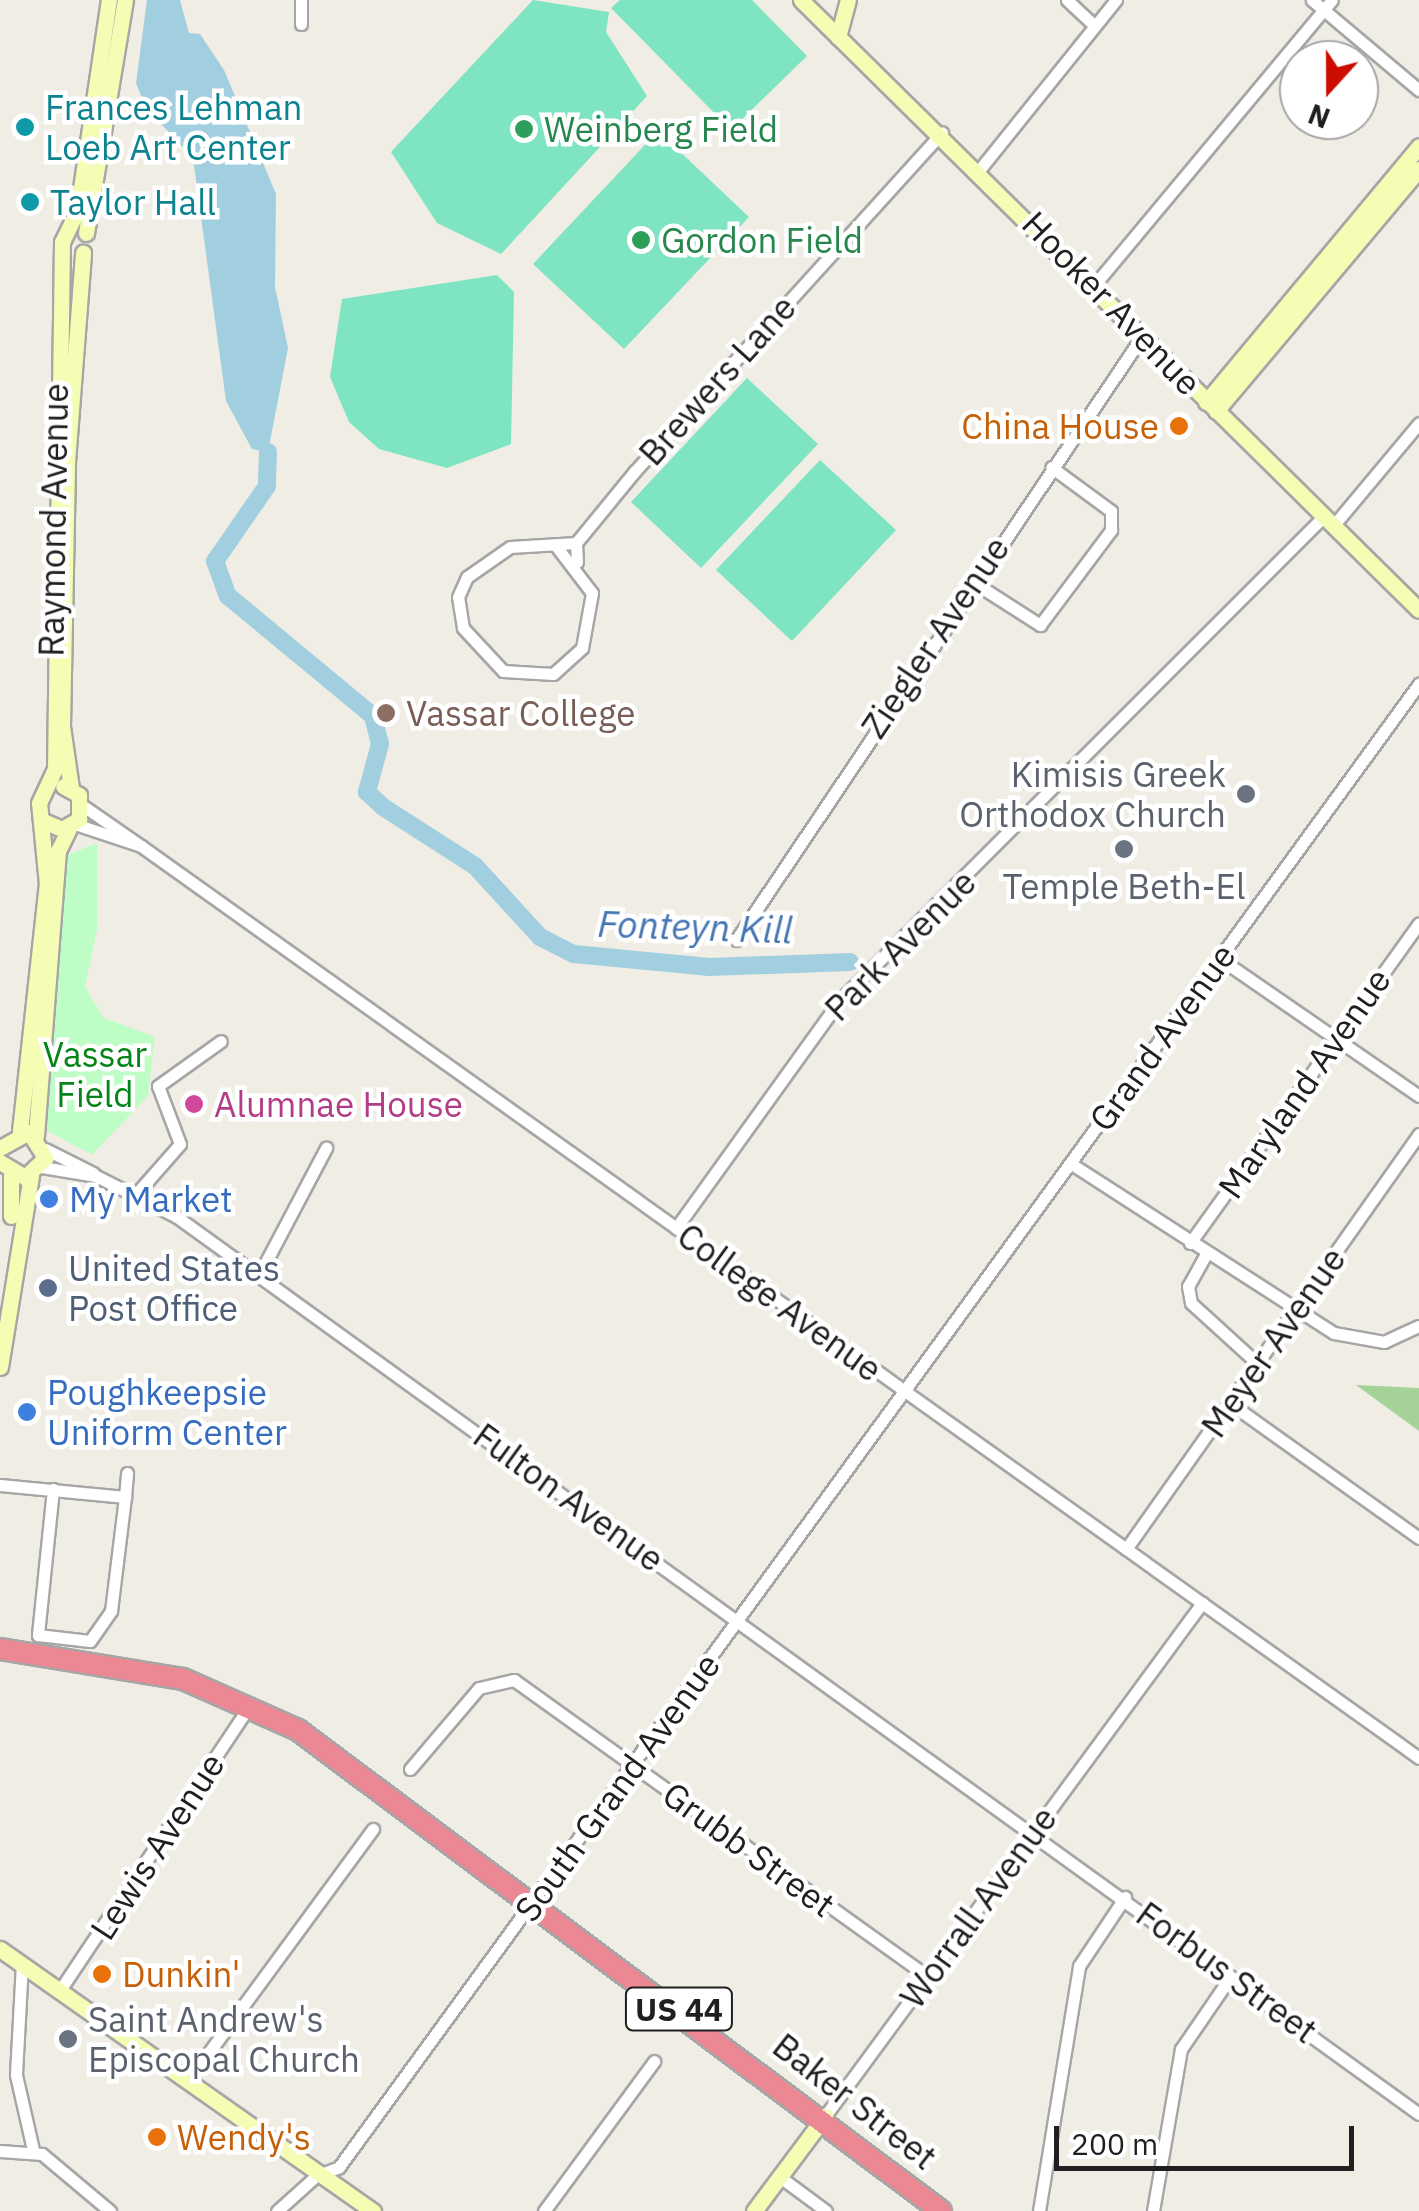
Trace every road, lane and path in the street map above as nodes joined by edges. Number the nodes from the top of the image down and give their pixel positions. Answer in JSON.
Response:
{"nodes":[{"id":1,"x":110,"y":0,"type":"edge"},
{"id":2,"x":125,"y":0,"type":"edge"},
{"id":3,"x":301,"y":0,"type":"edge"},
{"id":4,"x":801,"y":0,"type":"edge"},
{"id":5,"x":848,"y":0,"type":"edge"},
{"id":6,"x":1067,"y":0,"type":"edge"},
{"id":7,"x":1116,"y":0,"type":"edge"},
{"id":8,"x":1312,"y":0,"type":"edge"},
{"id":9,"x":1328,"y":5,"type":"edge"},
{"id":10,"x":301,"y":24,"type":"dead end"},
{"id":11,"x":1094,"y":25,"type":"junction"},
{"id":12,"x":838,"y":37,"type":"junction"},
{"id":13,"x":1419,"y":90,"type":"edge"},
{"id":14,"x":942,"y":132,"type":"junction"},
{"id":15,"x":1419,"y":146,"type":"edge"},
{"id":16,"x":980,"y":169,"type":"junction"},
{"id":17,"x":1419,"y":169,"type":"edge"},
{"id":18,"x":78,"y":230,"type":"junction"},
{"id":19,"x":74,"y":252,"type":"junction"},
{"id":20,"x":1096,"y":282,"type":"junction"},
{"id":21,"x":1141,"y":338,"type":"junction"},
{"id":22,"x":1211,"y":407,"type":"junction"},
{"id":23,"x":1419,"y":422,"type":"edge"},
{"id":24,"x":1051,"y":467,"type":"junction"},
{"id":25,"x":1328,"y":521,"type":"junction"},
{"id":26,"x":576,"y":543,"type":"junction"},
{"id":27,"x":556,"y":546,"type":"junction"},
{"id":28,"x":576,"y":562,"type":"junction"},
{"id":29,"x":973,"y":582,"type":"junction"},
{"id":30,"x":1419,"y":610,"type":"edge"},
{"id":31,"x":1419,"y":684,"type":"edge"},
{"id":32,"x":49,"y":788,"type":"junction"},
{"id":33,"x":71,"y":788,"type":"junction"},
{"id":34,"x":82,"y":805,"type":"junction"},
{"id":35,"x":43,"y":821,"type":"junction"},
{"id":36,"x":72,"y":826,"type":"junction"},
{"id":37,"x":141,"y":846,"type":"junction"},
{"id":38,"x":1419,"y":923,"type":"edge"},
{"id":39,"x":736,"y":940,"type":"dead end"},
{"id":40,"x":1219,"y":958,"type":"junction"},
{"id":41,"x":1336,"y":1034,"type":"junction"},
{"id":42,"x":221,"y":1041,"type":"dead end"},
{"id":43,"x":1419,"y":1096,"type":"edge"},
{"id":44,"x":20,"y":1131,"type":"junction"},
{"id":45,"x":1419,"y":1134,"type":"edge"},
{"id":46,"x":40,"y":1142,"type":"junction"},
{"id":47,"x":1,"y":1144,"type":"edge"},
{"id":48,"x":326,"y":1148,"type":"dead end"},
{"id":49,"x":0,"y":1162,"type":"edge"},
{"id":50,"x":1070,"y":1163,"type":"junction"},
{"id":51,"x":36,"y":1171,"type":"junction"},
{"id":52,"x":11,"y":1175,"type":"junction"},
{"id":53,"x":96,"y":1176,"type":"junction"},
{"id":54,"x":136,"y":1193,"type":"junction"},
{"id":55,"x":676,"y":1228,"type":"junction"},
{"id":56,"x":1190,"y":1243,"type":"junction"},
{"id":57,"x":1206,"y":1254,"type":"junction"},
{"id":58,"x":259,"y":1275,"type":"junction"},
{"id":59,"x":0,"y":1309,"type":"edge"},
{"id":60,"x":1294,"y":1311,"type":"junction"},
{"id":61,"x":1419,"y":1326,"type":"edge"},
{"id":62,"x":1258,"y":1364,"type":"junction"},
{"id":63,"x":0,"y":1367,"type":"edge"},
{"id":64,"x":905,"y":1391,"type":"junction"},
{"id":65,"x":1232,"y":1404,"type":"junction"},
{"id":66,"x":127,"y":1473,"type":"dead end"},
{"id":67,"x":0,"y":1484,"type":"edge"},
{"id":68,"x":53,"y":1489,"type":"junction"},
{"id":69,"x":125,"y":1497,"type":"junction"},
{"id":70,"x":1419,"y":1538,"type":"edge"},
{"id":71,"x":1126,"y":1549,"type":"junction"},
{"id":72,"x":1202,"y":1603,"type":"junction"},
{"id":73,"x":739,"y":1619,"type":"junction"},
{"id":74,"x":0,"y":1649,"type":"edge"},
{"id":75,"x":251,"y":1704,"type":"junction"},
{"id":76,"x":1419,"y":1758,"type":"edge"},
{"id":77,"x":632,"y":1766,"type":"junction"},
{"id":78,"x":410,"y":1770,"type":"dead end"},
{"id":79,"x":373,"y":1828,"type":"dead end"},
{"id":80,"x":1034,"y":1830,"type":"junction"},
{"id":81,"x":1125,"y":1897,"type":"junction"},
{"id":82,"x":534,"y":1901,"type":"junction"},
{"id":83,"x":0,"y":1949,"type":"edge"},
{"id":84,"x":22,"y":1963,"type":"junction"},
{"id":85,"x":927,"y":1976,"type":"junction"},
{"id":86,"x":1231,"y":1976,"type":"junction"},
{"id":87,"x":62,"y":1987,"type":"junction"},
{"id":88,"x":654,"y":2061,"type":"dead end"},
{"id":89,"x":190,"y":2078,"type":"junction"},
{"id":90,"x":1419,"y":2114,"type":"edge"},
{"id":91,"x":825,"y":2116,"type":"junction"},
{"id":92,"x":33,"y":2150,"type":"junction"},
{"id":93,"x":0,"y":2151,"type":"edge"},
{"id":94,"x":323,"y":2174,"type":"junction"},
{"id":95,"x":780,"y":2176,"type":"junction"},
{"id":96,"x":110,"y":2211,"type":"edge"},
{"id":97,"x":278,"y":2211,"type":"edge"},
{"id":98,"x":373,"y":2211,"type":"edge"},
{"id":99,"x":544,"y":2211,"type":"edge"},
{"id":100,"x":754,"y":2211,"type":"edge"},
{"id":101,"x":826,"y":2211,"type":"edge"},
{"id":102,"x":941,"y":2211,"type":"edge"},
{"id":103,"x":1039,"y":2211,"type":"edge"},
{"id":104,"x":1153,"y":2211,"type":"edge"}],
"edges":[{"from":1,"to":18,"type":"main road","name":"Raymond Avenue"},
{"from":2,"to":18,"type":"main road","name":"Raymond Avenue"},
{"from":3,"to":10,"type":"street"},
{"from":4,"to":12,"type":"main road","name":"Hooker Avenue"},
{"from":5,"to":12,"type":"main road"},
{"from":6,"to":11,"type":"street"},
{"from":7,"to":11,"type":"street"},
{"from":8,"to":9,"type":"street"},
{"from":9,"to":13,"type":"street"},
{"from":9,"to":20,"type":"street"},
{"from":11,"to":16,"type":"street"},
{"from":12,"to":14,"type":"main road","name":"Hooker Avenue"},
{"from":14,"to":16,"type":"main road","name":"Hooker Avenue"},
{"from":14,"to":26,"type":"street","name":"Brewers Lane"},
{"from":15,"to":22,"type":"main road"},
{"from":16,"to":20,"type":"main road","name":"Hooker Avenue"},
{"from":17,"to":22,"type":"main road"},
{"from":18,"to":19,"type":"main road","name":"Raymond Avenue"},
{"from":18,"to":19,"type":"main road","name":"Raymond Avenue"},
{"from":19,"to":32,"type":"main road","name":"Raymond Avenue"},
{"from":19,"to":33,"type":"main road","name":"Raymond Avenue"},
{"from":20,"to":21,"type":"main road","name":"Hooker Avenue"},
{"from":21,"to":22,"type":"main road","name":"Hooker Avenue"},
{"from":21,"to":24,"type":"street","name":"Ziegler Avenue"},
{"from":22,"to":25,"type":"main road","name":"Hooker Avenue"},
{"from":23,"to":25,"type":"street","name":"Park Avenue"},
{"from":24,"to":29,"type":"street","name":"Ziegler Avenue"},
{"from":24,"to":29,"type":"street"},
{"from":25,"to":30,"type":"main road","name":"Hooker Avenue"},
{"from":25,"to":55,"type":"street","name":"Park Avenue"},
{"from":26,"to":27,"type":"street"},
{"from":26,"to":28,"type":"street"},
{"from":27,"to":28,"type":"street"},
{"from":27,"to":28,"type":"street"},
{"from":29,"to":39,"type":"street","name":"Ziegler Avenue"},
{"from":31,"to":40,"type":"street","name":"Grand Avenue"},
{"from":32,"to":33,"type":"main road"},
{"from":32,"to":35,"type":"main road"},
{"from":33,"to":34,"type":"main road"},
{"from":34,"to":36,"type":"main road"},
{"from":34,"to":37,"type":"street","name":"College Avenue"},
{"from":35,"to":36,"type":"main road"},
{"from":35,"to":44,"type":"main road"},
{"from":36,"to":37,"type":"street","name":"College Avenue"},
{"from":36,"to":46,"type":"main road"},
{"from":37,"to":55,"type":"street","name":"College Avenue"},
{"from":38,"to":41,"type":"street","name":"Maryland Avenue"},
{"from":40,"to":41,"type":"street"},
{"from":40,"to":50,"type":"street","name":"Grand Avenue"},
{"from":41,"to":43,"type":"street"},
{"from":41,"to":56,"type":"street","name":"Maryland Avenue"},
{"from":42,"to":54,"type":"street"},
{"from":44,"to":46,"type":"main road"},
{"from":44,"to":47,"type":"main road"},
{"from":45,"to":60,"type":"street","name":"Meyer Avenue"},
{"from":46,"to":51,"type":"main road"},
{"from":46,"to":53,"type":"street","name":"Fulton Avenue"},
{"from":48,"to":58,"type":"street"},
{"from":49,"to":52,"type":"main road"},
{"from":50,"to":56,"type":"street"},
{"from":50,"to":64,"type":"street","name":"Grand Avenue"},
{"from":51,"to":52,"type":"main road"},
{"from":51,"to":53,"type":"street","name":"Fulton Avenue"},
{"from":51,"to":63,"type":"main road"},
{"from":52,"to":59,"type":"main road"},
{"from":53,"to":54,"type":"street","name":"Fulton Avenue"},
{"from":54,"to":58,"type":"street","name":"Fulton Avenue"},
{"from":55,"to":64,"type":"street","name":"College Avenue"},
{"from":56,"to":57,"type":"street"},
{"from":57,"to":60,"type":"street"},
{"from":57,"to":62,"type":"street"},
{"from":58,"to":73,"type":"street","name":"Fulton Avenue"},
{"from":60,"to":61,"type":"street"},
{"from":60,"to":62,"type":"street","name":"Meyer Avenue"},
{"from":62,"to":65,"type":"street","name":"Meyer Avenue"},
{"from":64,"to":71,"type":"street","name":"College Avenue"},
{"from":64,"to":73,"type":"street","name":"South Grand Avenue"},
{"from":65,"to":70,"type":"street"},
{"from":65,"to":71,"type":"street","name":"Meyer Avenue"},
{"from":66,"to":69,"type":"street"},
{"from":67,"to":68,"type":"street"},
{"from":68,"to":69,"type":"street"},
{"from":68,"to":69,"type":"street"},
{"from":71,"to":72,"type":"street","name":"College Avenue"},
{"from":72,"to":76,"type":"street","name":"College Avenue"},
{"from":72,"to":80,"type":"street","name":"Worrall Avenue"},
{"from":73,"to":77,"type":"street","name":"South Grand Avenue"},
{"from":73,"to":80,"type":"street","name":"Fulton Avenue"},
{"from":74,"to":75,"type":"highway","number":"US 44"},
{"from":75,"to":82,"type":"highway","number":"US 44"},
{"from":75,"to":87,"type":"street","name":"Lewis Avenue"},
{"from":77,"to":78,"type":"street","name":"Grubb Street"},
{"from":77,"to":82,"type":"street","name":"South Grand Avenue"},
{"from":77,"to":85,"type":"street","name":"Grubb Street"},
{"from":79,"to":89,"type":"street"},
{"from":80,"to":81,"type":"street","name":"Forbus Street"},
{"from":80,"to":85,"type":"street","name":"Worrall Avenue"},
{"from":81,"to":86,"type":"street","name":"Forbus Street"},
{"from":81,"to":103,"type":"street"},
{"from":82,"to":91,"type":"highway","name":"Baker Street","number":"US 44"},
{"from":82,"to":94,"type":"street","name":"South Grand Avenue"},
{"from":83,"to":84,"type":"main road"},
{"from":84,"to":87,"type":"main road"},
{"from":84,"to":92,"type":"street"},
{"from":85,"to":91,"type":"street","name":"Worrall Avenue"},
{"from":86,"to":90,"type":"street","name":"Forbus Street"},
{"from":86,"to":104,"type":"street"},
{"from":87,"to":89,"type":"main road"},
{"from":88,"to":99,"type":"street"},
{"from":89,"to":94,"type":"main road"},
{"from":91,"to":95,"type":"main road","name":"Worrall Avenue"},
{"from":91,"to":102,"type":"highway","name":"Baker Street","number":"US 44"},
{"from":92,"to":93,"type":"street"},
{"from":92,"to":96,"type":"street"},
{"from":94,"to":97,"type":"street","name":"South Grand Avenue"},
{"from":94,"to":98,"type":"main road"},
{"from":95,"to":100,"type":"main road","name":"Worrall Avenue"},
{"from":95,"to":101,"type":"street"}]}
